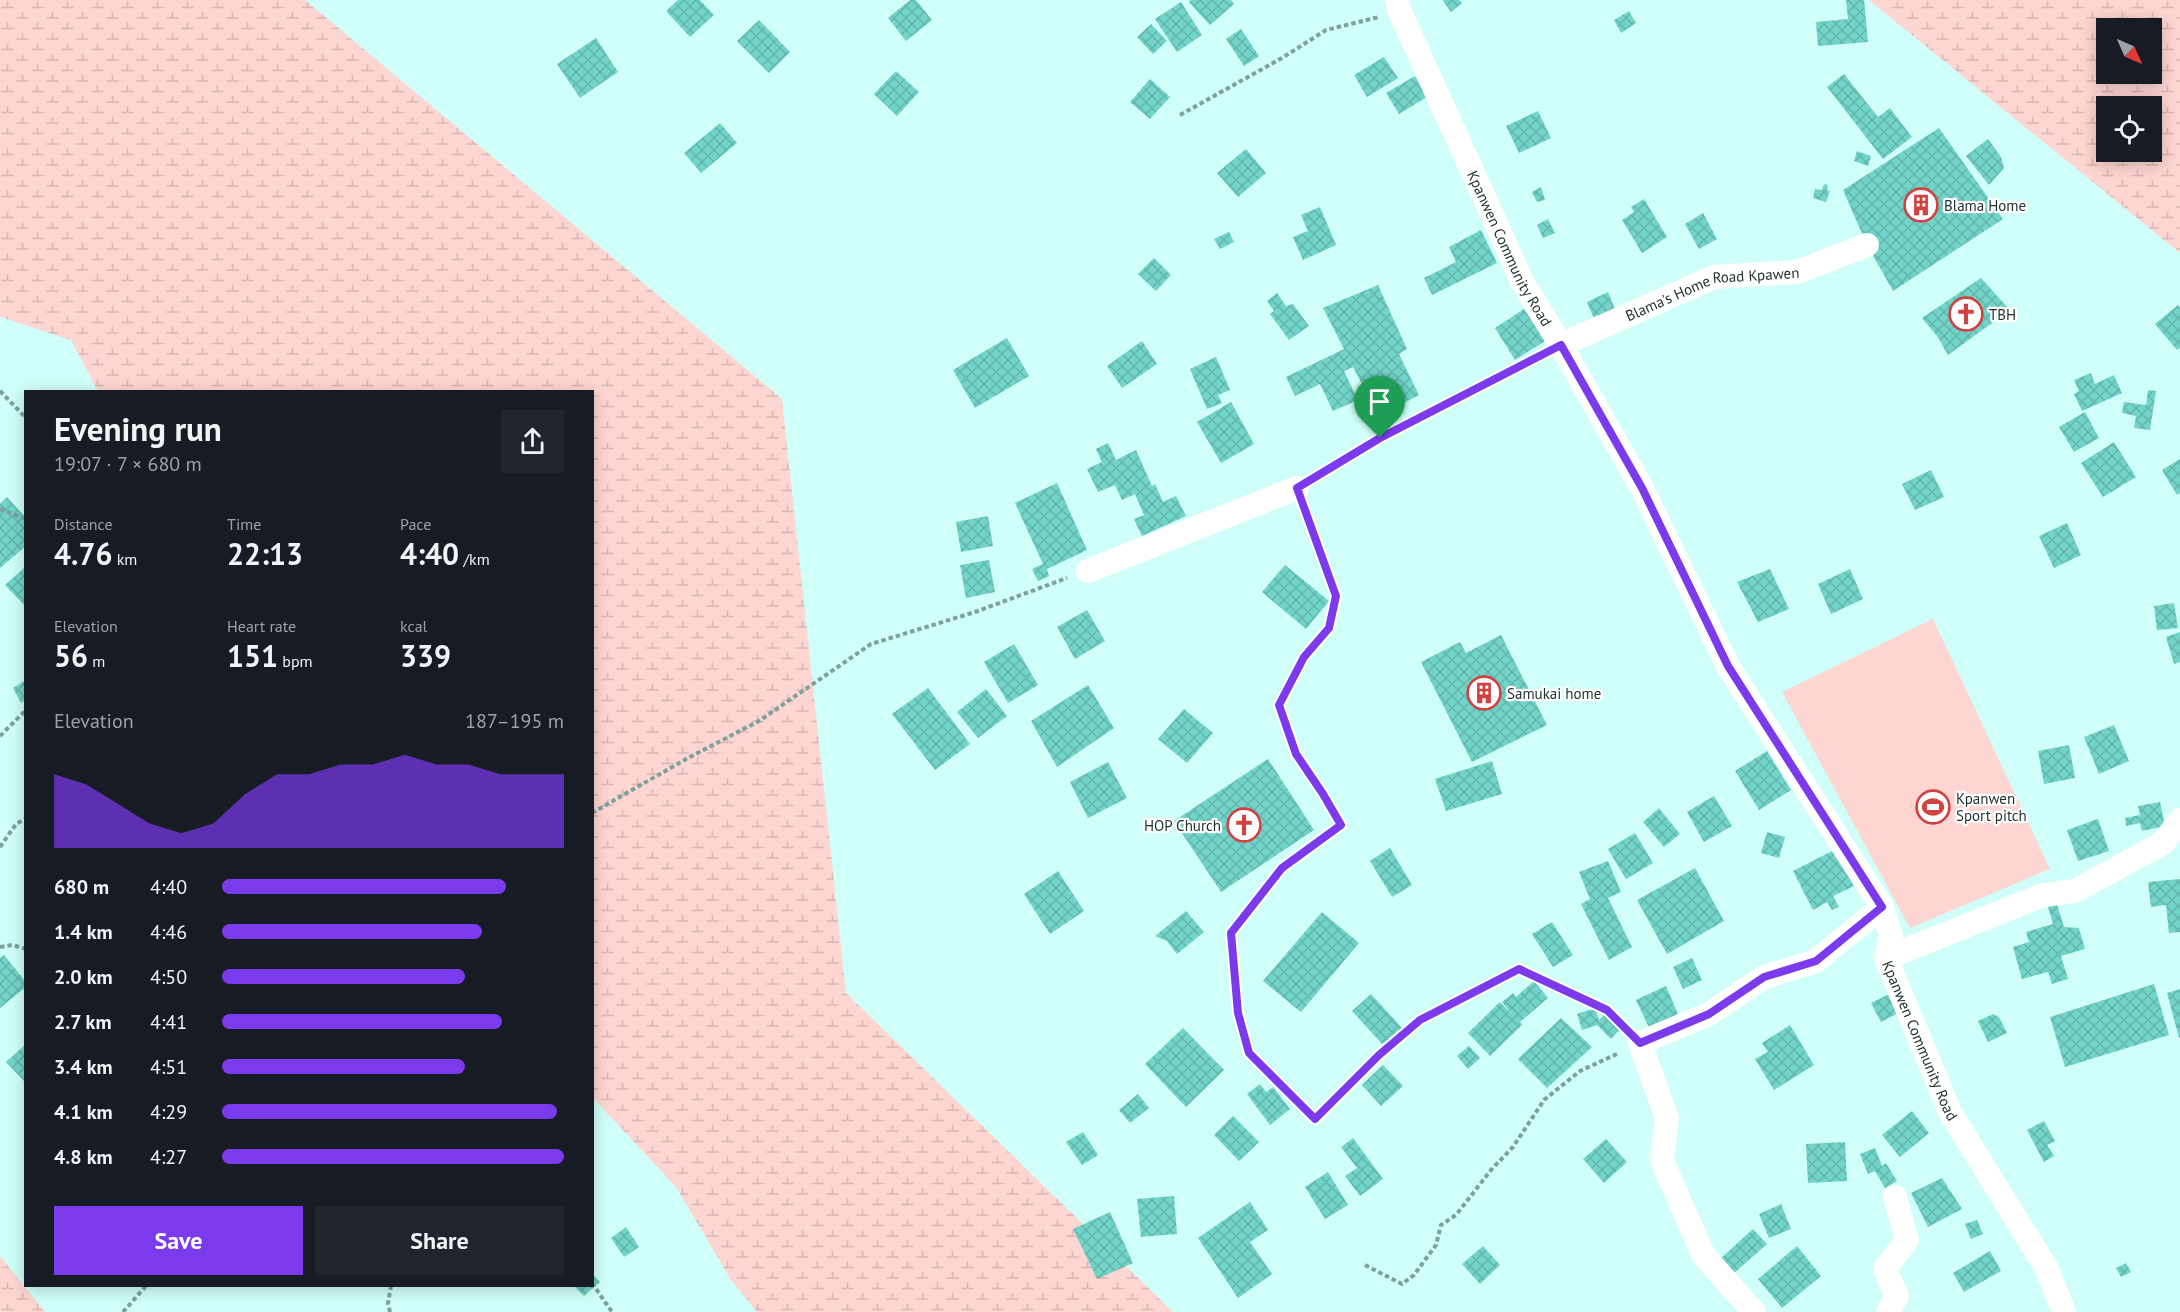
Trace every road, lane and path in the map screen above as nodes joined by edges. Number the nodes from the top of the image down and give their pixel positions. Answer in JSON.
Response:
{"nodes":[{"id":1,"x":1399,"y":6,"type":"edge"},
{"id":2,"x":1180,"y":115,"type":"dead end"},
{"id":3,"x":1867,"y":245,"type":"dead end"},
{"id":4,"x":1561,"y":345,"type":"junction"},
{"id":5,"x":0,"y":391,"type":"edge"},
{"id":6,"x":24,"y":416,"type":"edge"},
{"id":7,"x":1297,"y":488,"type":"junction"},
{"id":8,"x":0,"y":509,"type":"edge"},
{"id":9,"x":24,"y":518,"type":"edge"},
{"id":10,"x":1088,"y":571,"type":"joint"},
{"id":11,"x":24,"y":712,"type":"edge"},
{"id":12,"x":0,"y":736,"type":"edge"},
{"id":13,"x":594,"y":812,"type":"edge"},
{"id":14,"x":24,"y":819,"type":"edge"},
{"id":15,"x":2180,"y":820,"type":"edge"},
{"id":16,"x":0,"y":847,"type":"edge"},
{"id":17,"x":1882,"y":907,"type":"junction"},
{"id":18,"x":0,"y":947,"type":"edge"},
{"id":19,"x":24,"y":948,"type":"edge"},
{"id":20,"x":1886,"y":958,"type":"junction"},
{"id":21,"x":1640,"y":1043,"type":"junction"},
{"id":22,"x":1895,"y":1197,"type":"dead end"},
{"id":23,"x":1365,"y":1265,"type":"dead end"},
{"id":24,"x":594,"y":1286,"type":"edge"},
{"id":25,"x":145,"y":1287,"type":"edge"},
{"id":26,"x":391,"y":1287,"type":"edge"},
{"id":27,"x":123,"y":1312,"type":"edge"},
{"id":28,"x":390,"y":1312,"type":"edge"},
{"id":29,"x":612,"y":1312,"type":"edge"},
{"id":30,"x":1754,"y":1312,"type":"edge"},
{"id":31,"x":1887,"y":1312,"type":"edge"},
{"id":32,"x":2064,"y":1312,"type":"edge"}],
"edges":[{"from":1,"to":2,"type":"path"},
{"from":1,"to":4,"type":"street","name":"Kpanwen Community Road"},
{"from":3,"to":4,"type":"street","name":"Blama's Home Road Kpawen"},
{"from":4,"to":7,"type":"path"},
{"from":4,"to":17,"type":"street","name":"Kpanwen Community Road"},
{"from":5,"to":6,"type":"path"},
{"from":7,"to":10,"type":"street"},
{"from":7,"to":21,"type":"path"},
{"from":8,"to":9,"type":"path"},
{"from":10,"to":13,"type":"path"},
{"from":11,"to":12,"type":"path"},
{"from":14,"to":16,"type":"path"},
{"from":15,"to":20,"type":"street"},
{"from":17,"to":20,"type":"street","name":"Kpanwen Community Road"},
{"from":17,"to":21,"type":"street"},
{"from":18,"to":19,"type":"path"},
{"from":20,"to":32,"type":"street","name":"Kpanwen Community Road"},
{"from":21,"to":23,"type":"path"},
{"from":21,"to":30,"type":"street"},
{"from":22,"to":31,"type":"street"},
{"from":24,"to":29,"type":"path"},
{"from":25,"to":27,"type":"path"},
{"from":26,"to":28,"type":"path"}]}
